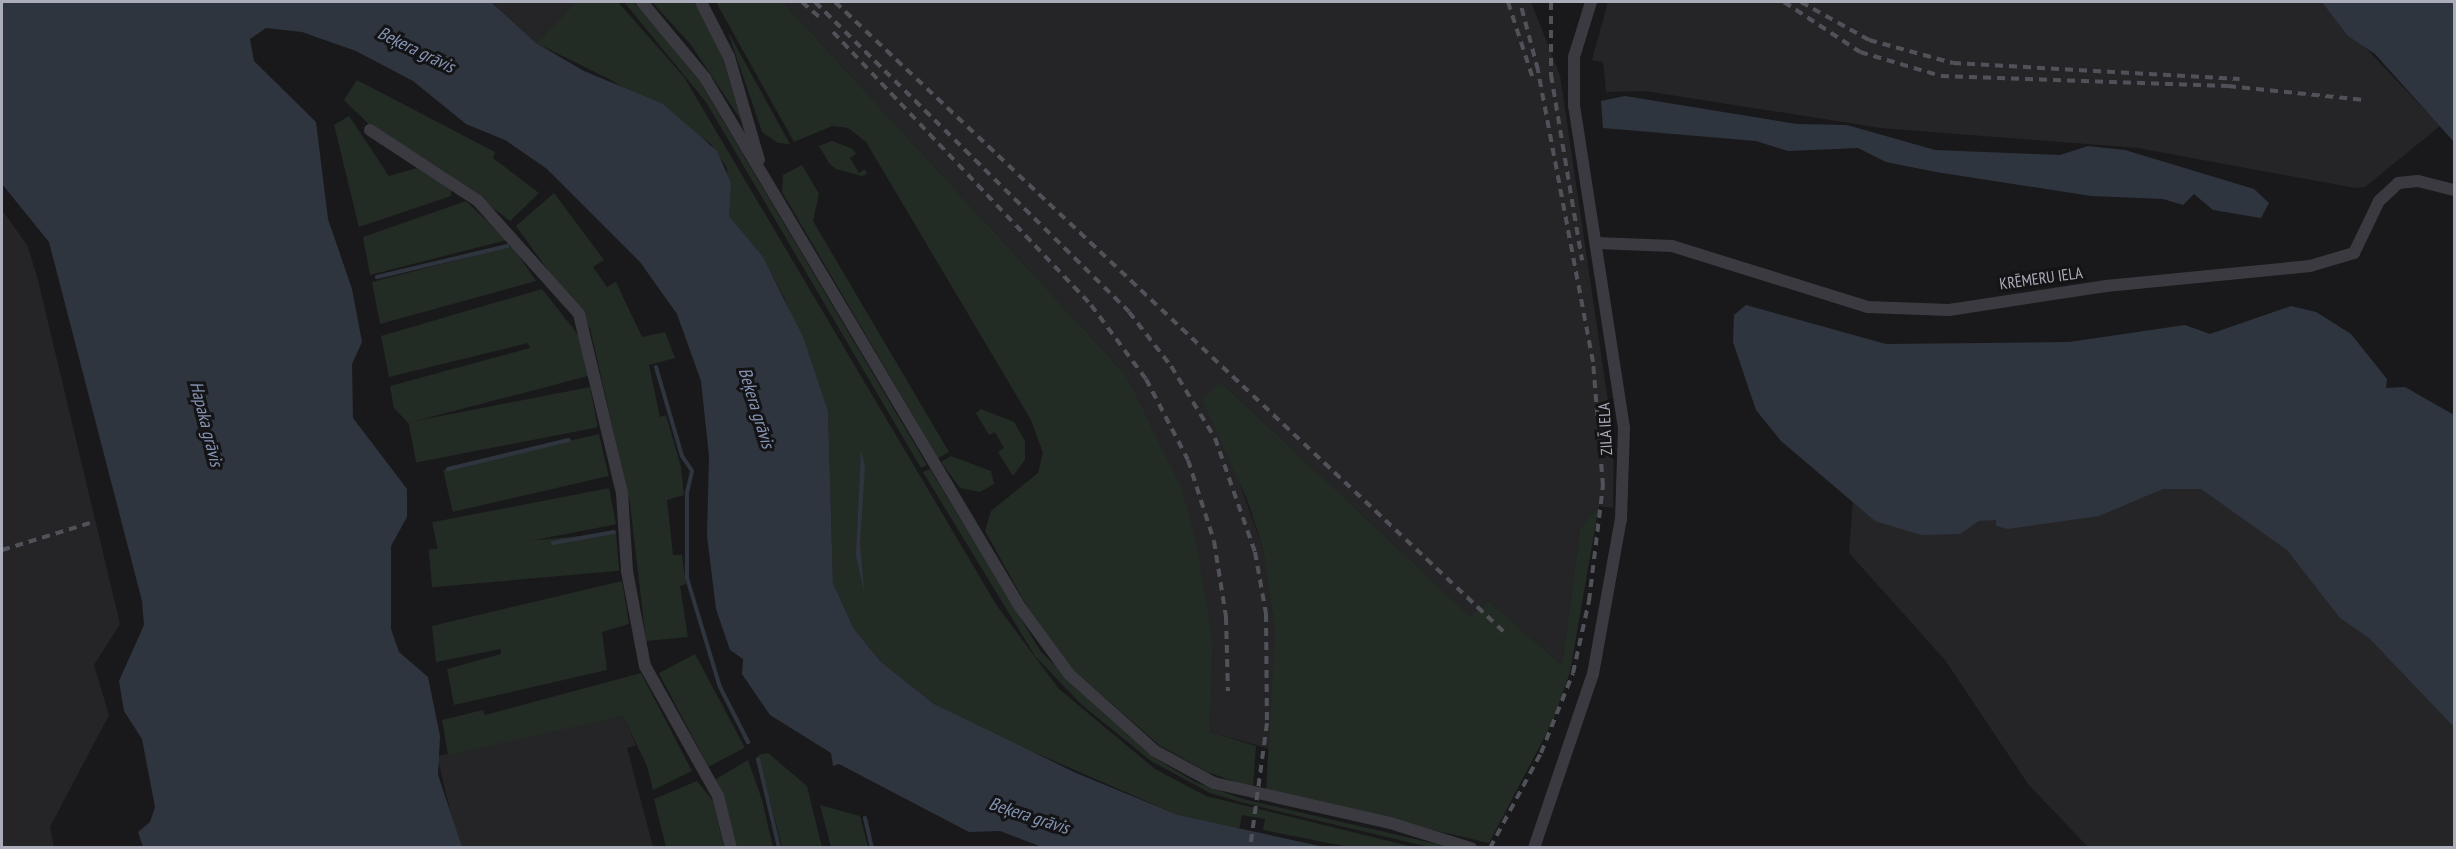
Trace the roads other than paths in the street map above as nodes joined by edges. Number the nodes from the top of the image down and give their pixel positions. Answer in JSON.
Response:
{"nodes":[{"id":1,"x":642,"y":2,"type":"edge"},
{"id":2,"x":701,"y":2,"type":"edge"},
{"id":3,"x":1591,"y":2,"type":"edge"},
{"id":4,"x":370,"y":130,"type":"dead end"},
{"id":5,"x":765,"y":175,"type":"junction"},
{"id":6,"x":2454,"y":190,"type":"edge"},
{"id":7,"x":1597,"y":243,"type":"junction"},
{"id":8,"x":732,"y":848,"type":"edge"},
{"id":9,"x":1471,"y":848,"type":"edge"},
{"id":10,"x":1534,"y":848,"type":"edge"}],
"edges":[{"from":1,"to":5,"type":"street"},
{"from":2,"to":5,"type":"street"},
{"from":3,"to":7,"type":"street","name":"ZILĀ IELA"},
{"from":4,"to":8,"type":"street"},
{"from":5,"to":9,"type":"street"},
{"from":6,"to":7,"type":"street","name":"KRĒMERU IELA"},
{"from":7,"to":10,"type":"street","name":"ZILĀ IELA"}]}
